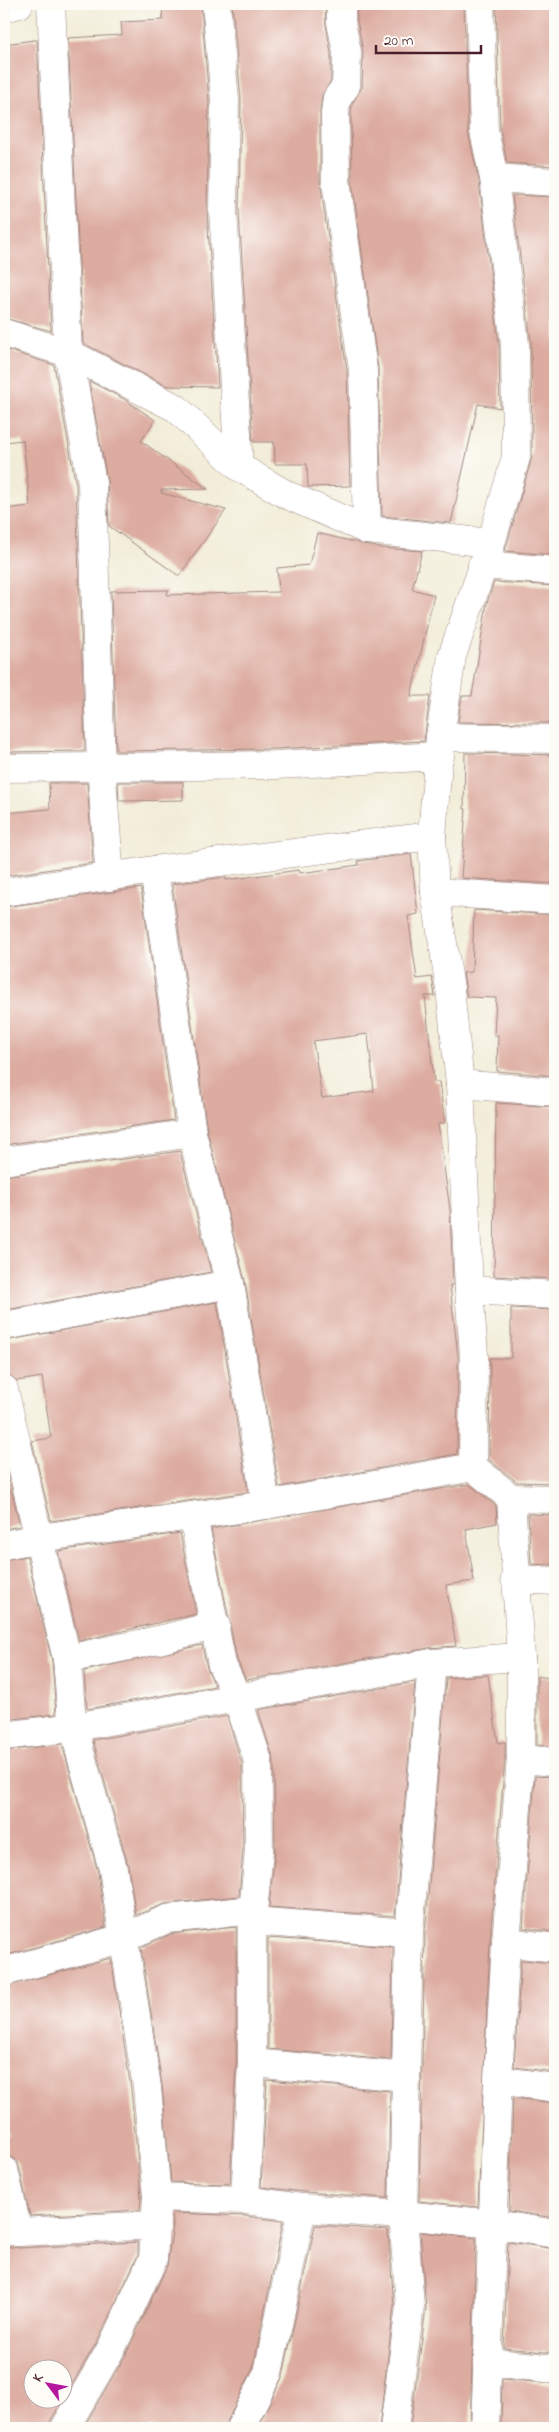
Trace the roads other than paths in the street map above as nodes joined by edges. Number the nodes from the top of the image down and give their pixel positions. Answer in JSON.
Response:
{"nodes":[{"id":1,"x":20,"y":4,"type":"edge"},
{"id":2,"x":51,"y":4,"type":"edge"},
{"id":3,"x":216,"y":4,"type":"edge"},
{"id":4,"x":341,"y":4,"type":"edge"},
{"id":5,"x":480,"y":4,"type":"edge"},
{"id":6,"x":4,"y":8,"type":"edge"},
{"id":7,"x":494,"y":178,"type":"junction"},
{"id":8,"x":555,"y":182,"type":"edge"},
{"id":9,"x":4,"y":333,"type":"edge"},
{"id":10,"x":68,"y":353,"type":"junction"},
{"id":11,"x":239,"y":467,"type":"junction"},
{"id":12,"x":368,"y":530,"type":"junction"},
{"id":13,"x":487,"y":554,"type":"junction"},
{"id":14,"x":555,"y":571,"type":"edge"},
{"id":15,"x":555,"y":739,"type":"edge"},
{"id":16,"x":440,"y":746,"type":"junction"},
{"id":17,"x":101,"y":767,"type":"junction"},
{"id":18,"x":4,"y":768,"type":"edge"},
{"id":19,"x":432,"y":836,"type":"junction"},
{"id":20,"x":154,"y":870,"type":"junction"},
{"id":21,"x":110,"y":877,"type":"junction"},
{"id":22,"x":4,"y":892,"type":"edge"},
{"id":23,"x":435,"y":892,"type":"junction"},
{"id":24,"x":555,"y":900,"type":"edge"},
{"id":25,"x":460,"y":1084,"type":"junction"},
{"id":26,"x":555,"y":1092,"type":"edge"},
{"id":27,"x":192,"y":1133,"type":"junction"},
{"id":28,"x":4,"y":1161,"type":"edge"},
{"id":29,"x":230,"y":1284,"type":"junction"},
{"id":30,"x":469,"y":1290,"type":"junction"},
{"id":31,"x":555,"y":1295,"type":"edge"},
{"id":32,"x":4,"y":1326,"type":"edge"},
{"id":33,"x":4,"y":1389,"type":"edge"},
{"id":34,"x":473,"y":1467,"type":"junction"},
{"id":35,"x":510,"y":1498,"type":"junction"},
{"id":36,"x":555,"y":1499,"type":"edge"},
{"id":37,"x":266,"y":1505,"type":"junction"},
{"id":38,"x":194,"y":1516,"type":"junction"},
{"id":39,"x":40,"y":1538,"type":"junction"},
{"id":40,"x":4,"y":1545,"type":"edge"},
{"id":41,"x":516,"y":1579,"type":"junction"},
{"id":42,"x":555,"y":1581,"type":"edge"},
{"id":43,"x":216,"y":1625,"type":"junction"},
{"id":44,"x":521,"y":1657,"type":"junction"},
{"id":45,"x":67,"y":1659,"type":"junction"},
{"id":46,"x":432,"y":1664,"type":"junction"},
{"id":47,"x":237,"y":1697,"type":"junction"},
{"id":48,"x":75,"y":1727,"type":"junction"},
{"id":49,"x":4,"y":1736,"type":"edge"},
{"id":50,"x":521,"y":1759,"type":"junction"},
{"id":51,"x":555,"y":1762,"type":"edge"},
{"id":52,"x":253,"y":1915,"type":"junction"},
{"id":53,"x":409,"y":1933,"type":"junction"},
{"id":54,"x":123,"y":1938,"type":"junction"},
{"id":55,"x":506,"y":1942,"type":"junction"},
{"id":56,"x":555,"y":1948,"type":"edge"},
{"id":57,"x":4,"y":1972,"type":"edge"},
{"id":58,"x":252,"y":2063,"type":"junction"},
{"id":59,"x":406,"y":2077,"type":"junction"},
{"id":60,"x":498,"y":2080,"type":"junction"},
{"id":61,"x":555,"y":2088,"type":"edge"},
{"id":62,"x":4,"y":2170,"type":"edge"},
{"id":63,"x":157,"y":2198,"type":"junction"},
{"id":64,"x":245,"y":2200,"type":"junction"},
{"id":65,"x":302,"y":2208,"type":"junction"},
{"id":66,"x":403,"y":2215,"type":"junction"},
{"id":67,"x":494,"y":2224,"type":"junction"},
{"id":68,"x":156,"y":2225,"type":"junction"},
{"id":69,"x":11,"y":2231,"type":"edge"},
{"id":70,"x":555,"y":2234,"type":"edge"},
{"id":71,"x":488,"y":2362,"type":"junction"},
{"id":72,"x":555,"y":2369,"type":"edge"},
{"id":73,"x":65,"y":2428,"type":"edge"},
{"id":74,"x":240,"y":2428,"type":"edge"},
{"id":75,"x":394,"y":2428,"type":"edge"},
{"id":76,"x":485,"y":2428,"type":"edge"}],
"edges":[{"from":1,"to":6,"type":"street"},
{"from":2,"to":10,"type":"street"},
{"from":3,"to":11,"type":"street"},
{"from":4,"to":12,"type":"street"},
{"from":5,"to":7,"type":"street"},
{"from":7,"to":8,"type":"street"},
{"from":7,"to":13,"type":"street"},
{"from":9,"to":10,"type":"street"},
{"from":10,"to":11,"type":"street"},
{"from":10,"to":17,"type":"street"},
{"from":11,"to":12,"type":"street"},
{"from":12,"to":13,"type":"street"},
{"from":13,"to":14,"type":"street"},
{"from":13,"to":16,"type":"street"},
{"from":15,"to":16,"type":"street"},
{"from":16,"to":17,"type":"street"},
{"from":16,"to":19,"type":"street"},
{"from":17,"to":18,"type":"street"},
{"from":17,"to":21,"type":"street"},
{"from":19,"to":20,"type":"street"},
{"from":19,"to":23,"type":"street"},
{"from":20,"to":21,"type":"street"},
{"from":20,"to":27,"type":"street"},
{"from":21,"to":22,"type":"street"},
{"from":23,"to":24,"type":"street"},
{"from":23,"to":25,"type":"street"},
{"from":25,"to":26,"type":"street"},
{"from":25,"to":30,"type":"street"},
{"from":27,"to":28,"type":"street"},
{"from":27,"to":29,"type":"street"},
{"from":29,"to":32,"type":"street"},
{"from":29,"to":37,"type":"street"},
{"from":30,"to":31,"type":"street"},
{"from":30,"to":34,"type":"street"},
{"from":33,"to":39,"type":"street"},
{"from":34,"to":35,"type":"street"},
{"from":34,"to":37,"type":"street"},
{"from":35,"to":36,"type":"street"},
{"from":35,"to":41,"type":"street"},
{"from":37,"to":38,"type":"street"},
{"from":38,"to":39,"type":"street"},
{"from":38,"to":43,"type":"street"},
{"from":39,"to":40,"type":"street"},
{"from":39,"to":45,"type":"street"},
{"from":41,"to":42,"type":"street"},
{"from":41,"to":44,"type":"street"},
{"from":43,"to":45,"type":"street"},
{"from":43,"to":47,"type":"street"},
{"from":44,"to":46,"type":"street"},
{"from":44,"to":50,"type":"street"},
{"from":45,"to":48,"type":"street"},
{"from":46,"to":47,"type":"street"},
{"from":46,"to":53,"type":"street"},
{"from":47,"to":48,"type":"street"},
{"from":47,"to":52,"type":"street"},
{"from":48,"to":49,"type":"street"},
{"from":48,"to":54,"type":"street"},
{"from":50,"to":51,"type":"street"},
{"from":50,"to":55,"type":"street"},
{"from":52,"to":53,"type":"street"},
{"from":52,"to":54,"type":"street"},
{"from":52,"to":58,"type":"street"},
{"from":53,"to":59,"type":"street"},
{"from":54,"to":57,"type":"street"},
{"from":54,"to":63,"type":"street"},
{"from":55,"to":56,"type":"street"},
{"from":55,"to":60,"type":"street"},
{"from":58,"to":59,"type":"street"},
{"from":58,"to":64,"type":"street"},
{"from":59,"to":66,"type":"street"},
{"from":60,"to":61,"type":"street"},
{"from":60,"to":67,"type":"street"},
{"from":62,"to":69,"type":"street"},
{"from":63,"to":64,"type":"street"},
{"from":63,"to":68,"type":"street"},
{"from":64,"to":65,"type":"street"},
{"from":65,"to":66,"type":"street"},
{"from":65,"to":74,"type":"street"},
{"from":66,"to":67,"type":"street"},
{"from":66,"to":75,"type":"street"},
{"from":67,"to":70,"type":"street"},
{"from":67,"to":71,"type":"street"},
{"from":68,"to":69,"type":"street"},
{"from":68,"to":73,"type":"street"},
{"from":71,"to":72,"type":"street"},
{"from":71,"to":76,"type":"street"}]}
